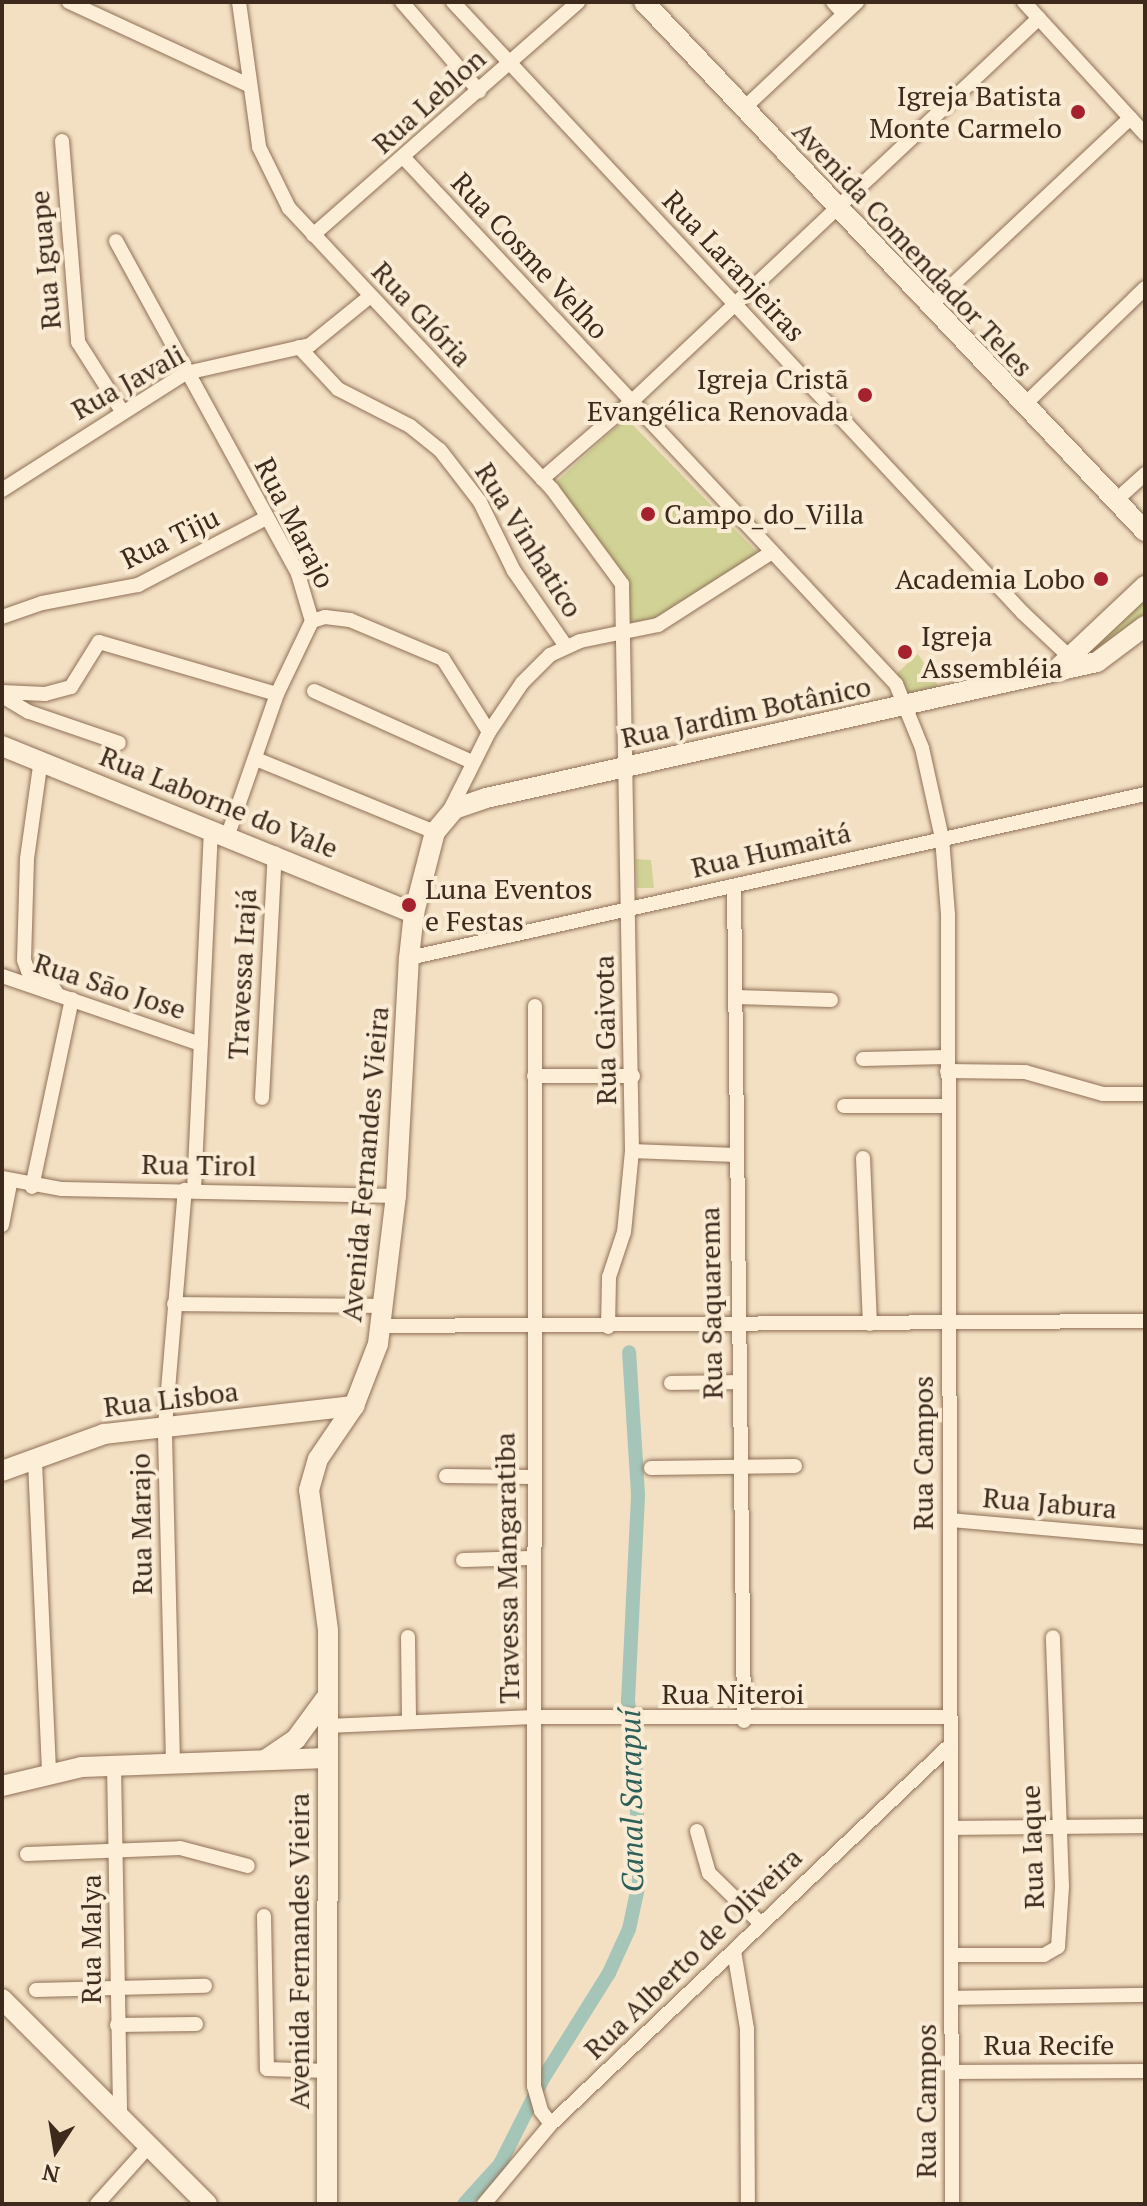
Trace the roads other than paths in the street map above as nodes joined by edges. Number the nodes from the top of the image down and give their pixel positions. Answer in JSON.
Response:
{"nodes":[{"id":1,"x":69,"y":2,"type":"edge"},
{"id":2,"x":239,"y":2,"type":"edge"},
{"id":3,"x":402,"y":2,"type":"edge"},
{"id":4,"x":453,"y":2,"type":"edge"},
{"id":5,"x":578,"y":2,"type":"edge"},
{"id":6,"x":644,"y":2,"type":"edge"},
{"id":7,"x":833,"y":2,"type":"edge"},
{"id":8,"x":857,"y":2,"type":"edge"},
{"id":9,"x":1024,"y":2,"type":"edge"},
{"id":10,"x":844,"y":14,"type":"junction"},
{"id":11,"x":1039,"y":18,"type":"junction"},
{"id":12,"x":507,"y":64,"type":"junction"},
{"id":13,"x":249,"y":85,"type":"junction"},
{"id":14,"x":474,"y":96,"type":"junction"},
{"id":15,"x":742,"y":110,"type":"junction"},
{"id":16,"x":1130,"y":118,"type":"junction"},
{"id":17,"x":1145,"y":134,"type":"edge"},
{"id":18,"x":62,"y":141,"type":"dead end"},
{"id":19,"x":405,"y":159,"type":"junction"},
{"id":20,"x":836,"y":207,"type":"junction"},
{"id":21,"x":313,"y":235,"type":"junction"},
{"id":22,"x":116,"y":241,"type":"dead end"},
{"id":23,"x":1145,"y":288,"type":"edge"},
{"id":24,"x":369,"y":297,"type":"junction"},
{"id":25,"x":735,"y":304,"type":"junction"},
{"id":26,"x":929,"y":307,"type":"junction"},
{"id":27,"x":299,"y":347,"type":"junction"},
{"id":28,"x":186,"y":373,"type":"junction"},
{"id":29,"x":629,"y":404,"type":"junction"},
{"id":30,"x":1023,"y":406,"type":"junction"},
{"id":31,"x":122,"y":411,"type":"junction"},
{"id":32,"x":1145,"y":474,"type":"edge"},
{"id":33,"x":542,"y":479,"type":"junction"},
{"id":34,"x":2,"y":490,"type":"edge"},
{"id":35,"x":1114,"y":502,"type":"junction"},
{"id":36,"x":266,"y":518,"type":"junction"},
{"id":37,"x":1145,"y":531,"type":"edge"},
{"id":38,"x":769,"y":554,"type":"junction"},
{"id":39,"x":1145,"y":586,"type":"edge"},
{"id":40,"x":2,"y":617,"type":"edge"},
{"id":41,"x":312,"y":621,"type":"junction"},
{"id":42,"x":1145,"y":626,"type":"edge"},
{"id":43,"x":626,"y":633,"type":"junction"},
{"id":44,"x":565,"y":645,"type":"junction"},
{"id":45,"x":1069,"y":663,"type":"junction"},
{"id":46,"x":314,"y":691,"type":"dead end"},
{"id":47,"x":2,"y":694,"type":"edge"},
{"id":48,"x":277,"y":694,"type":"junction"},
{"id":49,"x":906,"y":707,"type":"junction"},
{"id":50,"x":489,"y":732,"type":"junction"},
{"id":51,"x":119,"y":743,"type":"dead end"},
{"id":52,"x":2,"y":746,"type":"edge"},
{"id":53,"x":41,"y":759,"type":"junction"},
{"id":54,"x":256,"y":759,"type":"junction"},
{"id":55,"x":472,"y":762,"type":"junction"},
{"id":56,"x":627,"y":766,"type":"junction"},
{"id":57,"x":1145,"y":794,"type":"edge"},
{"id":58,"x":448,"y":814,"type":"junction"},
{"id":59,"x":219,"y":832,"type":"junction"},
{"id":60,"x":435,"y":832,"type":"junction"},
{"id":61,"x":942,"y":838,"type":"junction"},
{"id":62,"x":275,"y":853,"type":"junction"},
{"id":63,"x":734,"y":886,"type":"junction"},
{"id":64,"x":628,"y":908,"type":"junction"},
{"id":65,"x":414,"y":913,"type":"junction"},
{"id":66,"x":409,"y":958,"type":"junction"},
{"id":67,"x":2,"y":976,"type":"edge"},
{"id":68,"x":57,"y":994,"type":"junction"},
{"id":69,"x":736,"y":997,"type":"junction"},
{"id":70,"x":72,"y":999,"type":"junction"},
{"id":71,"x":831,"y":1000,"type":"dead end"},
{"id":72,"x":535,"y":1006,"type":"dead end"},
{"id":73,"x":201,"y":1044,"type":"junction"},
{"id":74,"x":863,"y":1059,"type":"dead end"},
{"id":75,"x":947,"y":1064,"type":"junction"},
{"id":76,"x":534,"y":1076,"type":"junction"},
{"id":77,"x":633,"y":1076,"type":"junction"},
{"id":78,"x":1145,"y":1094,"type":"edge"},
{"id":79,"x":262,"y":1098,"type":"dead end"},
{"id":80,"x":844,"y":1106,"type":"dead end"},
{"id":81,"x":947,"y":1106,"type":"junction"},
{"id":82,"x":632,"y":1151,"type":"junction"},
{"id":83,"x":735,"y":1155,"type":"junction"},
{"id":84,"x":863,"y":1158,"type":"dead end"},
{"id":85,"x":6,"y":1181,"type":"edge"},
{"id":86,"x":32,"y":1187,"type":"junction"},
{"id":87,"x":190,"y":1190,"type":"junction"},
{"id":88,"x":396,"y":1196,"type":"junction"},
{"id":89,"x":2,"y":1225,"type":"edge"},
{"id":90,"x":174,"y":1304,"type":"junction"},
{"id":91,"x":383,"y":1316,"type":"junction"},
{"id":92,"x":1145,"y":1321,"type":"edge"},
{"id":93,"x":948,"y":1323,"type":"junction"},
{"id":94,"x":870,"y":1324,"type":"junction"},
{"id":95,"x":739,"y":1326,"type":"junction"},
{"id":96,"x":532,"y":1327,"type":"junction"},
{"id":97,"x":615,"y":1328,"type":"junction"},
{"id":98,"x":739,"y":1382,"type":"junction"},
{"id":99,"x":671,"y":1383,"type":"dead end"},
{"id":100,"x":354,"y":1406,"type":"junction"},
{"id":101,"x":165,"y":1426,"type":"junction"},
{"id":102,"x":35,"y":1462,"type":"junction"},
{"id":103,"x":738,"y":1465,"type":"junction"},
{"id":104,"x":795,"y":1466,"type":"dead end"},
{"id":105,"x":651,"y":1468,"type":"dead end"},
{"id":106,"x":2,"y":1471,"type":"edge"},
{"id":107,"x":446,"y":1476,"type":"dead end"},
{"id":108,"x":531,"y":1477,"type":"junction"},
{"id":109,"x":950,"y":1520,"type":"junction"},
{"id":110,"x":1145,"y":1537,"type":"edge"},
{"id":111,"x":531,"y":1558,"type":"junction"},
{"id":112,"x":463,"y":1560,"type":"dead end"},
{"id":113,"x":408,"y":1637,"type":"dead end"},
{"id":114,"x":1053,"y":1637,"type":"dead end"},
{"id":115,"x":327,"y":1698,"type":"junction"},
{"id":116,"x":534,"y":1717,"type":"junction"},
{"id":117,"x":948,"y":1717,"type":"junction"},
{"id":118,"x":744,"y":1721,"type":"junction"},
{"id":119,"x":409,"y":1722,"type":"junction"},
{"id":120,"x":327,"y":1726,"type":"junction"},
{"id":121,"x":947,"y":1748,"type":"junction"},
{"id":122,"x":327,"y":1758,"type":"junction"},
{"id":123,"x":265,"y":1760,"type":"junction"},
{"id":124,"x":173,"y":1762,"type":"junction"},
{"id":125,"x":114,"y":1765,"type":"junction"},
{"id":126,"x":49,"y":1771,"type":"junction"},
{"id":127,"x":2,"y":1786,"type":"edge"},
{"id":128,"x":1145,"y":1826,"type":"edge"},
{"id":129,"x":1059,"y":1827,"type":"junction"},
{"id":130,"x":953,"y":1828,"type":"junction"},
{"id":131,"x":697,"y":1831,"type":"dead end"},
{"id":132,"x":117,"y":1851,"type":"junction"},
{"id":133,"x":27,"y":1854,"type":"dead end"},
{"id":134,"x":248,"y":1866,"type":"dead end"},
{"id":135,"x":264,"y":1916,"type":"dead end"},
{"id":136,"x":761,"y":1924,"type":"junction"},
{"id":137,"x":734,"y":1951,"type":"junction"},
{"id":138,"x":952,"y":1955,"type":"junction"},
{"id":139,"x":117,"y":1986,"type":"junction"},
{"id":140,"x":205,"y":1986,"type":"dead end"},
{"id":141,"x":36,"y":1990,"type":"dead end"},
{"id":142,"x":1145,"y":1995,"type":"edge"},
{"id":143,"x":952,"y":1998,"type":"junction"},
{"id":144,"x":2,"y":1999,"type":"edge"},
{"id":145,"x":196,"y":2024,"type":"dead end"},
{"id":146,"x":117,"y":2025,"type":"junction"},
{"id":147,"x":327,"y":2071,"type":"junction"},
{"id":148,"x":1145,"y":2071,"type":"edge"},
{"id":149,"x":952,"y":2072,"type":"junction"},
{"id":150,"x":120,"y":2113,"type":"junction"},
{"id":151,"x":551,"y":2124,"type":"junction"},
{"id":152,"x":150,"y":2145,"type":"junction"},
{"id":153,"x":97,"y":2204,"type":"edge"},
{"id":154,"x":207,"y":2204,"type":"edge"},
{"id":155,"x":327,"y":2204,"type":"edge"},
{"id":156,"x":484,"y":2204,"type":"edge"},
{"id":157,"x":748,"y":2204,"type":"edge"},
{"id":158,"x":952,"y":2204,"type":"edge"}],
"edges":[{"from":1,"to":13,"type":"street"},
{"from":2,"to":13,"type":"street","name":"Rua Glória"},
{"from":3,"to":14,"type":"street"},
{"from":4,"to":12,"type":"street","name":"Rua Laranjeiras"},
{"from":5,"to":12,"type":"street","name":"Rua Leblon"},
{"from":6,"to":15,"type":"main road","name":"Avenida Comendador Teles"},
{"from":7,"to":10,"type":"street"},
{"from":8,"to":10,"type":"street"},
{"from":9,"to":11,"type":"street"},
{"from":10,"to":15,"type":"street"},
{"from":11,"to":16,"type":"street"},
{"from":11,"to":20,"type":"street"},
{"from":12,"to":14,"type":"street","name":"Rua Leblon"},
{"from":12,"to":25,"type":"street","name":"Rua Laranjeiras"},
{"from":13,"to":21,"type":"street","name":"Rua Glória"},
{"from":14,"to":19,"type":"street","name":"Rua Leblon"},
{"from":15,"to":20,"type":"main road","name":"Avenida Comendador Teles"},
{"from":16,"to":17,"type":"street"},
{"from":16,"to":26,"type":"street"},
{"from":18,"to":31,"type":"street","name":"Rua Iguape"},
{"from":19,"to":21,"type":"street","name":"Rua Leblon"},
{"from":19,"to":29,"type":"street","name":"Rua Cosme Velho"},
{"from":20,"to":25,"type":"street"},
{"from":20,"to":26,"type":"main road","name":"Avenida Comendador Teles"},
{"from":21,"to":24,"type":"street","name":"Rua Glória"},
{"from":22,"to":28,"type":"street","name":"Rua Marajo"},
{"from":23,"to":30,"type":"street"},
{"from":24,"to":27,"type":"street","name":"Rua Javali"},
{"from":24,"to":33,"type":"street","name":"Rua Glória"},
{"from":25,"to":29,"type":"street"},
{"from":25,"to":45,"type":"street","name":"Rua Laranjeiras"},
{"from":26,"to":30,"type":"main road","name":"Avenida Comendador Teles"},
{"from":27,"to":28,"type":"street","name":"Rua Javali"},
{"from":27,"to":44,"type":"street","name":"Rua Vinhatico"},
{"from":28,"to":31,"type":"street","name":"Rua Javali"},
{"from":28,"to":36,"type":"street","name":"Rua Marajo"},
{"from":29,"to":33,"type":"street"},
{"from":29,"to":38,"type":"street","name":"Rua Cosme Velho"},
{"from":30,"to":35,"type":"main road","name":"Avenida Comendador Teles"},
{"from":31,"to":34,"type":"street","name":"Rua Javali"},
{"from":32,"to":35,"type":"street"},
{"from":33,"to":43,"type":"street","name":"Rua Glória"},
{"from":35,"to":37,"type":"main road","name":"Avenida Comendador Teles"},
{"from":36,"to":40,"type":"street","name":"Rua Tiju"},
{"from":36,"to":41,"type":"street","name":"Rua Marajo"},
{"from":38,"to":43,"type":"street"},
{"from":38,"to":49,"type":"street","name":"Rua Cosme Velho"},
{"from":39,"to":45,"type":"main road","name":"Rua Jardim Botânico"},
{"from":41,"to":48,"type":"street","name":"Rua Marajo"},
{"from":41,"to":50,"type":"street"},
{"from":42,"to":45,"type":"main road","name":"Rua Jardim Botânico"},
{"from":43,"to":44,"type":"street"},
{"from":43,"to":56,"type":"street","name":"Rua Gaivota"},
{"from":44,"to":50,"type":"street"},
{"from":45,"to":49,"type":"main road","name":"Rua Jardim Botânico"},
{"from":46,"to":55,"type":"street"},
{"from":47,"to":48,"type":"street"},
{"from":47,"to":51,"type":"street"},
{"from":48,"to":54,"type":"street","name":"Rua Marajo"},
{"from":49,"to":56,"type":"main road","name":"Rua Jardim Botânico"},
{"from":49,"to":61,"type":"street","name":"Rua Campos"},
{"from":50,"to":55,"type":"street"},
{"from":52,"to":53,"type":"main road","name":"Rua Laborne do Vale"},
{"from":53,"to":59,"type":"main road","name":"Rua Laborne do Vale"},
{"from":53,"to":68,"type":"street"},
{"from":54,"to":59,"type":"street","name":"Rua Marajo"},
{"from":54,"to":60,"type":"street"},
{"from":55,"to":58,"type":"street"},
{"from":56,"to":58,"type":"main road","name":"Rua Jardim Botânico"},
{"from":56,"to":64,"type":"street","name":"Rua Gaivota"},
{"from":57,"to":61,"type":"street","name":"Rua Humaitá"},
{"from":58,"to":60,"type":"main road","name":"Avenida Fernandes Vieira"},
{"from":59,"to":62,"type":"main road","name":"Rua Laborne do Vale"},
{"from":59,"to":73,"type":"street","name":"Rua Marajo"},
{"from":60,"to":65,"type":"main road","name":"Avenida Fernandes Vieira"},
{"from":61,"to":63,"type":"street","name":"Rua Humaitá"},
{"from":61,"to":75,"type":"street","name":"Rua Campos"},
{"from":62,"to":65,"type":"main road","name":"Rua Laborne do Vale"},
{"from":62,"to":79,"type":"street","name":"Travessa Irajá"},
{"from":63,"to":64,"type":"street","name":"Rua Humaitá"},
{"from":63,"to":69,"type":"street","name":"Rua Saquarema"},
{"from":64,"to":66,"type":"street","name":"Rua Humaitá"},
{"from":64,"to":77,"type":"street","name":"Rua Gaivota"},
{"from":65,"to":66,"type":"main road","name":"Avenida Fernandes Vieira"},
{"from":66,"to":88,"type":"main road","name":"Avenida Fernandes Vieira"},
{"from":67,"to":68,"type":"street","name":"Rua Sāo Jose"},
{"from":68,"to":70,"type":"street","name":"Rua Sāo Jose"},
{"from":69,"to":71,"type":"street"},
{"from":69,"to":83,"type":"street","name":"Rua Saquarema"},
{"from":70,"to":73,"type":"street","name":"Rua Sāo Jose"},
{"from":70,"to":86,"type":"street"},
{"from":72,"to":76,"type":"street","name":"Travessa Mangaratiba"},
{"from":73,"to":87,"type":"street","name":"Rua Marajo"},
{"from":74,"to":75,"type":"street"},
{"from":75,"to":78,"type":"street"},
{"from":75,"to":81,"type":"street","name":"Rua Campos"},
{"from":76,"to":77,"type":"street"},
{"from":76,"to":96,"type":"street","name":"Travessa Mangaratiba"},
{"from":77,"to":82,"type":"street","name":"Rua Gaivota"},
{"from":80,"to":81,"type":"street"},
{"from":81,"to":93,"type":"street","name":"Rua Campos"},
{"from":82,"to":83,"type":"street"},
{"from":82,"to":97,"type":"street","name":"Rua Gaivota"},
{"from":83,"to":95,"type":"street","name":"Rua Saquarema"},
{"from":84,"to":94,"type":"street"},
{"from":85,"to":86,"type":"street","name":"Rua Tirol"},
{"from":85,"to":89,"type":"street"},
{"from":86,"to":87,"type":"street","name":"Rua Tirol"},
{"from":87,"to":88,"type":"street","name":"Rua Tirol"},
{"from":87,"to":90,"type":"street","name":"Rua Marajo"},
{"from":88,"to":91,"type":"main road","name":"Avenida Fernandes Vieira"},
{"from":90,"to":91,"type":"street"},
{"from":90,"to":101,"type":"street","name":"Rua Marajo"},
{"from":91,"to":96,"type":"street"},
{"from":91,"to":100,"type":"main road","name":"Avenida Fernandes Vieira"},
{"from":92,"to":93,"type":"street"},
{"from":93,"to":94,"type":"street"},
{"from":93,"to":109,"type":"street","name":"Rua Campos"},
{"from":94,"to":95,"type":"street"},
{"from":95,"to":97,"type":"street"},
{"from":95,"to":98,"type":"street","name":"Rua Saquarema"},
{"from":96,"to":97,"type":"street"},
{"from":96,"to":108,"type":"street","name":"Travessa Mangaratiba"},
{"from":98,"to":99,"type":"street"},
{"from":98,"to":103,"type":"street","name":"Rua Saquarema"},
{"from":100,"to":101,"type":"main road","name":"Rua Lisboa"},
{"from":100,"to":115,"type":"main road","name":"Avenida Fernandes Vieira"},
{"from":101,"to":102,"type":"main road","name":"Rua Lisboa"},
{"from":101,"to":124,"type":"street","name":"Rua Marajo"},
{"from":102,"to":106,"type":"main road","name":"Rua Lisboa"},
{"from":102,"to":126,"type":"street"},
{"from":103,"to":104,"type":"street"},
{"from":103,"to":105,"type":"street"},
{"from":103,"to":118,"type":"street","name":"Rua Saquarema"},
{"from":107,"to":108,"type":"street"},
{"from":108,"to":111,"type":"street","name":"Travessa Mangaratiba"},
{"from":109,"to":110,"type":"street","name":"Rua Jabura"},
{"from":109,"to":117,"type":"street","name":"Rua Campos"},
{"from":111,"to":112,"type":"street"},
{"from":111,"to":116,"type":"street","name":"Travessa Mangaratiba"},
{"from":113,"to":119,"type":"street"},
{"from":114,"to":129,"type":"street","name":"Rua Iaque"},
{"from":115,"to":120,"type":"main road","name":"Avenida Fernandes Vieira"},
{"from":115,"to":123,"type":"main road","name":"Avenida Fernandes Vieira"},
{"from":116,"to":118,"type":"street","name":"Rua Niteroi"},
{"from":116,"to":119,"type":"street","name":"Rua Niteroi"},
{"from":116,"to":151,"type":"street","name":"Travessa Mangaratiba"},
{"from":117,"to":118,"type":"street","name":"Rua Niteroi"},
{"from":117,"to":121,"type":"street","name":"Rua Campos"},
{"from":119,"to":120,"type":"street","name":"Rua Niteroi"},
{"from":120,"to":122,"type":"main road","name":"Avenida Fernandes Vieira"},
{"from":121,"to":130,"type":"street","name":"Rua Campos"},
{"from":121,"to":136,"type":"street","name":"Rua Alberto de Oliveira"},
{"from":122,"to":123,"type":"main road"},
{"from":122,"to":147,"type":"main road","name":"Avenida Fernandes Vieira"},
{"from":123,"to":124,"type":"main road"},
{"from":124,"to":125,"type":"main road"},
{"from":125,"to":126,"type":"main road"},
{"from":125,"to":132,"type":"street","name":"Rua Malya"},
{"from":126,"to":127,"type":"main road"},
{"from":128,"to":129,"type":"street"},
{"from":129,"to":130,"type":"street"},
{"from":129,"to":138,"type":"street","name":"Rua Iaque"},
{"from":130,"to":138,"type":"street","name":"Rua Campos"},
{"from":131,"to":136,"type":"street"},
{"from":132,"to":133,"type":"street"},
{"from":132,"to":134,"type":"street"},
{"from":132,"to":139,"type":"street","name":"Rua Malya"},
{"from":135,"to":147,"type":"street"},
{"from":136,"to":137,"type":"street","name":"Rua Alberto de Oliveira"},
{"from":137,"to":151,"type":"street","name":"Rua Alberto de Oliveira"},
{"from":137,"to":157,"type":"street"},
{"from":138,"to":143,"type":"street","name":"Rua Campos"},
{"from":139,"to":140,"type":"street"},
{"from":139,"to":141,"type":"street"},
{"from":139,"to":146,"type":"street","name":"Rua Malya"},
{"from":142,"to":143,"type":"street"},
{"from":143,"to":149,"type":"street","name":"Rua Campos"},
{"from":144,"to":150,"type":"main road"},
{"from":145,"to":146,"type":"street"},
{"from":146,"to":150,"type":"street","name":"Rua Malya"},
{"from":147,"to":155,"type":"main road","name":"Avenida Fernandes Vieira"},
{"from":148,"to":149,"type":"street","name":"Rua Recife"},
{"from":149,"to":158,"type":"street","name":"Rua Campos"},
{"from":150,"to":152,"type":"main road"},
{"from":151,"to":156,"type":"street","name":"Rua Alberto de Oliveira"},
{"from":152,"to":153,"type":"street"},
{"from":152,"to":154,"type":"main road"}]}
